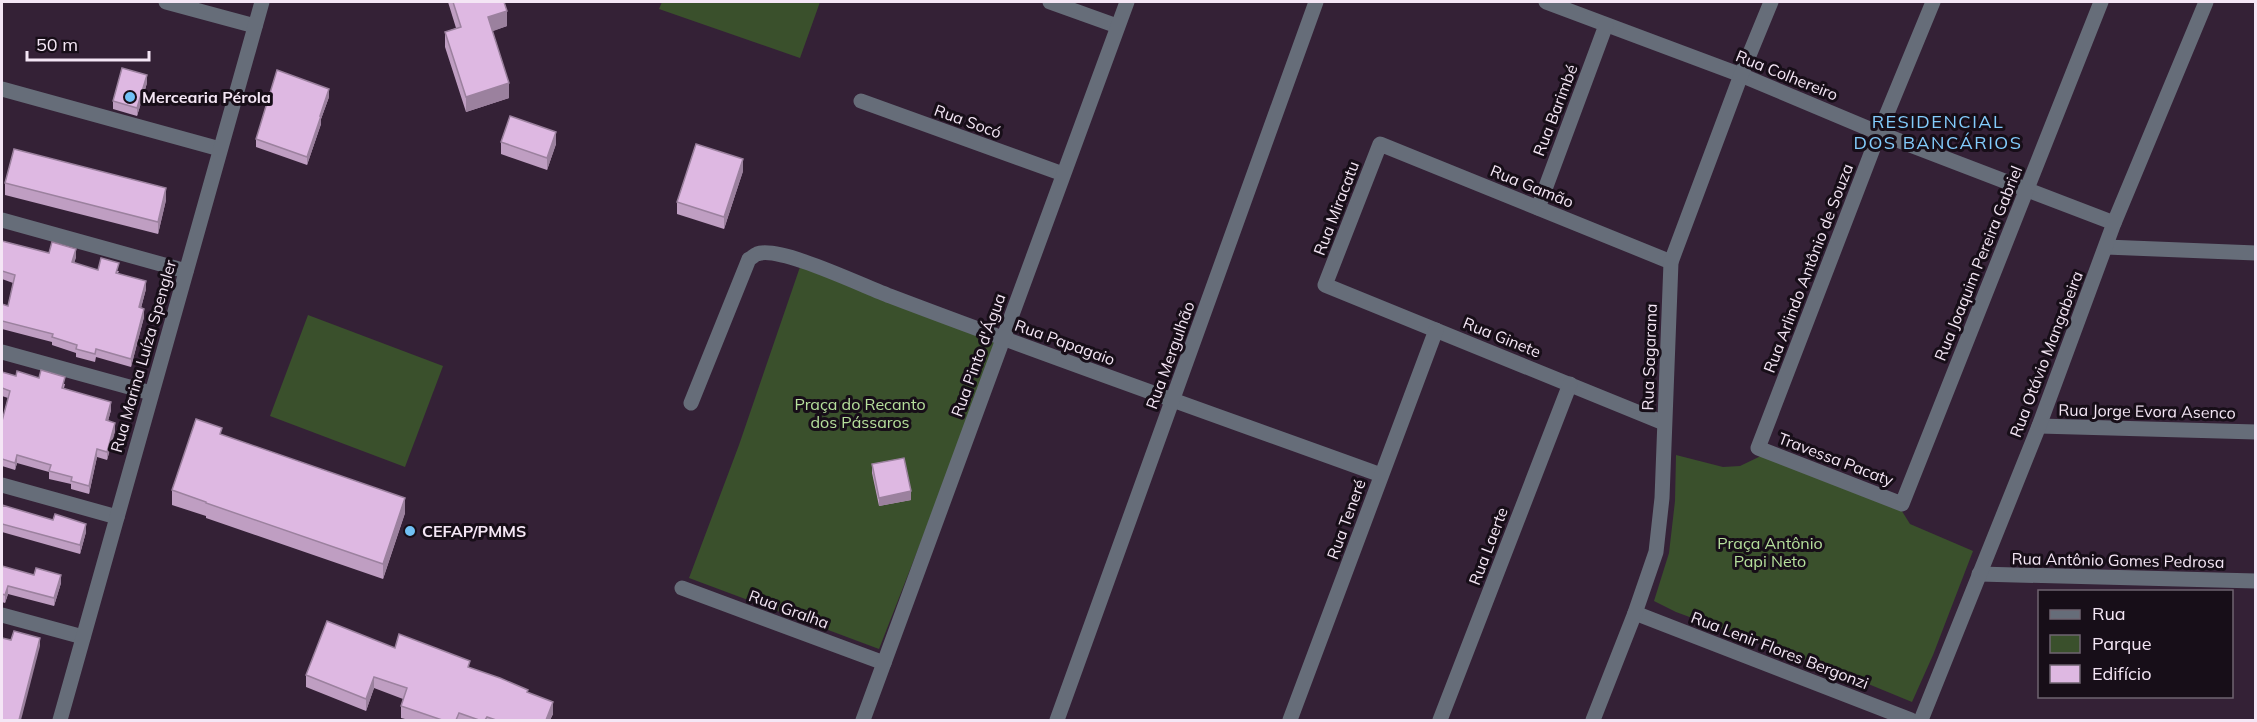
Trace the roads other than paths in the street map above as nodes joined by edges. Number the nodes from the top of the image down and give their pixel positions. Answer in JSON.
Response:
{"nodes":[{"id":1,"x":166,"y":2,"type":"edge"},
{"id":2,"x":262,"y":2,"type":"edge"},
{"id":3,"x":1050,"y":2,"type":"edge"},
{"id":4,"x":1126,"y":2,"type":"edge"},
{"id":5,"x":1316,"y":2,"type":"edge"},
{"id":6,"x":1546,"y":2,"type":"edge"},
{"id":7,"x":1771,"y":2,"type":"edge"},
{"id":8,"x":1933,"y":2,"type":"edge"},
{"id":9,"x":2101,"y":2,"type":"edge"},
{"id":10,"x":2206,"y":2,"type":"edge"},
{"id":11,"x":1606,"y":25,"type":"junction"},
{"id":12,"x":255,"y":26,"type":"junction"},
{"id":13,"x":1118,"y":26,"type":"junction"},
{"id":14,"x":1741,"y":75,"type":"junction"},
{"id":15,"x":2,"y":90,"type":"edge"},
{"id":16,"x":861,"y":101,"type":"dead end"},
{"id":17,"x":1879,"y":133,"type":"junction"},
{"id":18,"x":1380,"y":144,"type":"joint"},
{"id":19,"x":220,"y":149,"type":"junction"},
{"id":20,"x":1063,"y":174,"type":"junction"},
{"id":21,"x":2025,"y":190,"type":"junction"},
{"id":22,"x":1538,"y":208,"type":"junction"},
{"id":23,"x":2,"y":220,"type":"edge"},
{"id":24,"x":2114,"y":223,"type":"junction"},
{"id":25,"x":2106,"y":247,"type":"junction"},
{"id":26,"x":2256,"y":253,"type":"edge"},
{"id":27,"x":1671,"y":262,"type":"junction"},
{"id":28,"x":186,"y":271,"type":"junction"},
{"id":29,"x":1325,"y":285,"type":"joint"},
{"id":30,"x":1436,"y":330,"type":"junction"},
{"id":31,"x":1003,"y":339,"type":"junction"},
{"id":32,"x":2,"y":352,"type":"edge"},
{"id":33,"x":1570,"y":384,"type":"junction"},
{"id":34,"x":151,"y":393,"type":"junction"},
{"id":35,"x":1173,"y":399,"type":"junction"},
{"id":36,"x":691,"y":404,"type":"dead end"},
{"id":37,"x":1664,"y":423,"type":"junction"},
{"id":38,"x":2038,"y":426,"type":"junction"},
{"id":39,"x":2256,"y":432,"type":"edge"},
{"id":40,"x":1758,"y":448,"type":"joint"},
{"id":41,"x":1382,"y":475,"type":"junction"},
{"id":42,"x":2,"y":484,"type":"edge"},
{"id":43,"x":1902,"y":504,"type":"joint"},
{"id":44,"x":117,"y":517,"type":"junction"},
{"id":45,"x":1980,"y":574,"type":"junction"},
{"id":46,"x":2256,"y":581,"type":"edge"},
{"id":47,"x":682,"y":588,"type":"dead end"},
{"id":48,"x":1635,"y":613,"type":"junction"},
{"id":49,"x":2,"y":615,"type":"edge"},
{"id":50,"x":83,"y":637,"type":"junction"},
{"id":51,"x":884,"y":663,"type":"junction"},
{"id":52,"x":60,"y":720,"type":"edge"},
{"id":53,"x":863,"y":720,"type":"edge"},
{"id":54,"x":1057,"y":720,"type":"edge"},
{"id":55,"x":1290,"y":720,"type":"edge"},
{"id":56,"x":1440,"y":720,"type":"edge"},
{"id":57,"x":1593,"y":720,"type":"edge"},
{"id":58,"x":1911,"y":720,"type":"edge"},
{"id":59,"x":1921,"y":720,"type":"edge"}],
"edges":[{"from":1,"to":12,"type":"street"},
{"from":2,"to":12,"type":"street","name":"Rua Marina Luíza Spengler"},
{"from":3,"to":13,"type":"street"},
{"from":4,"to":13,"type":"street","name":"Rua Pinto d'Água"},
{"from":5,"to":35,"type":"street","name":"Rua Mergulhão"},
{"from":6,"to":11,"type":"street","name":"Rua Colhereiro"},
{"from":7,"to":14,"type":"street","name":"Rua Sagarana"},
{"from":8,"to":17,"type":"street","name":"Rua Arlindo Antônio de Souza"},
{"from":9,"to":21,"type":"street","name":"Rua Joaquim Pereira Gabriel"},
{"from":10,"to":24,"type":"street","name":"Rua Otávio Mangabeira"},
{"from":11,"to":14,"type":"street","name":"Rua Colhereiro"},
{"from":11,"to":22,"type":"street","name":"Rua Barimbé"},
{"from":12,"to":19,"type":"street","name":"Rua Marina Luíza Spengler"},
{"from":13,"to":20,"type":"street","name":"Rua Pinto d'Água"},
{"from":14,"to":17,"type":"street","name":"Rua Colhereiro"},
{"from":14,"to":27,"type":"street","name":"Rua Sagarana"},
{"from":15,"to":19,"type":"street"},
{"from":16,"to":20,"type":"street","name":"Rua Socó"},
{"from":17,"to":21,"type":"street","name":"Rua Colhereiro"},
{"from":17,"to":40,"type":"street","name":"Rua Arlindo Antônio de Souza"},
{"from":18,"to":22,"type":"street","name":"Rua Gamão"},
{"from":18,"to":29,"type":"street","name":"Rua Miracatu"},
{"from":19,"to":28,"type":"street","name":"Rua Marina Luíza Spengler"},
{"from":20,"to":31,"type":"street","name":"Rua Pinto d'Água"},
{"from":21,"to":24,"type":"street","name":"Rua Colhereiro"},
{"from":21,"to":43,"type":"street","name":"Rua Joaquim Pereira Gabriel"},
{"from":22,"to":27,"type":"street","name":"Rua Gamão"},
{"from":23,"to":28,"type":"street"},
{"from":24,"to":25,"type":"street","name":"Rua Otávio Mangabeira"},
{"from":25,"to":26,"type":"street"},
{"from":25,"to":38,"type":"street","name":"Rua Otávio Mangabeira"},
{"from":27,"to":37,"type":"street","name":"Rua Sagarana"},
{"from":28,"to":34,"type":"street","name":"Rua Marina Luíza Spengler"},
{"from":29,"to":30,"type":"street","name":"Rua Ginete"},
{"from":30,"to":33,"type":"street","name":"Rua Ginete"},
{"from":30,"to":41,"type":"street","name":"Rua Teneré"},
{"from":31,"to":35,"type":"street","name":"Rua Papagaio"},
{"from":31,"to":36,"type":"street","name":"Rua Papagaio"},
{"from":31,"to":51,"type":"street","name":"Rua Pinto d'Água"},
{"from":32,"to":34,"type":"street"},
{"from":33,"to":37,"type":"street","name":"Rua Ginete"},
{"from":33,"to":56,"type":"street","name":"Rua Laerte"},
{"from":34,"to":44,"type":"street","name":"Rua Marina Luíza Spengler"},
{"from":35,"to":41,"type":"street","name":"Rua Papagaio"},
{"from":35,"to":54,"type":"street","name":"Rua Mergulhão"},
{"from":37,"to":48,"type":"street","name":"Rua Sagarana"},
{"from":38,"to":39,"type":"street","name":"Rua Jorge Evora Asenco"},
{"from":38,"to":45,"type":"street","name":"Rua Otávio Mangabeira"},
{"from":40,"to":43,"type":"street","name":"Travessa Pacaty"},
{"from":41,"to":55,"type":"street","name":"Rua Teneré"},
{"from":42,"to":44,"type":"street"},
{"from":44,"to":50,"type":"street","name":"Rua Marina Luíza Spengler"},
{"from":45,"to":46,"type":"street","name":"Rua Antônio Gomes Pedrosa"},
{"from":45,"to":59,"type":"street","name":"Rua Otávio Mangabeira"},
{"from":47,"to":51,"type":"street","name":"Rua Gralha"},
{"from":48,"to":57,"type":"street","name":"Rua Sagarana"},
{"from":48,"to":58,"type":"street","name":"Rua Lenir Flores Bergonzi"},
{"from":49,"to":50,"type":"street"},
{"from":50,"to":52,"type":"street","name":"Rua Marina Luíza Spengler"},
{"from":51,"to":53,"type":"street","name":"Rua Pinto d'Água"}]}
